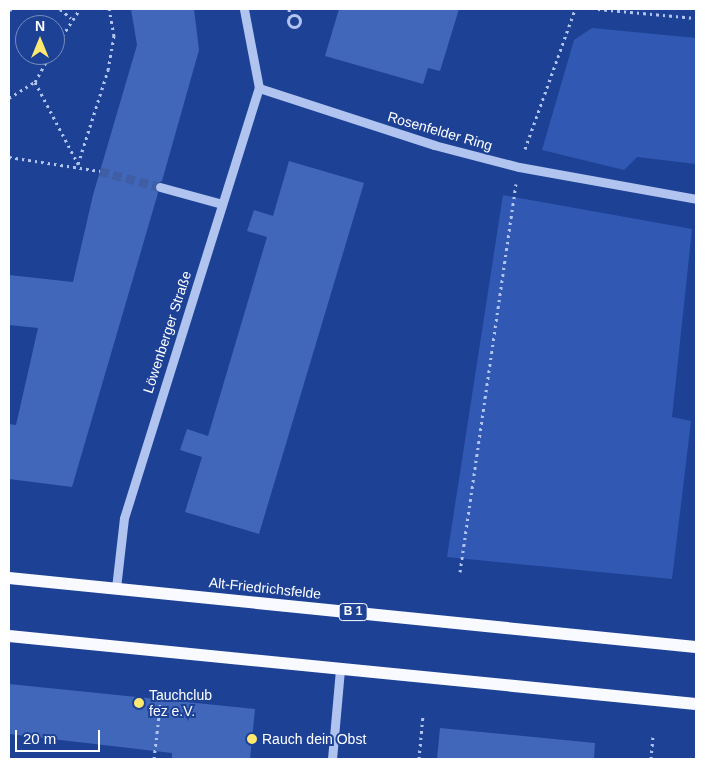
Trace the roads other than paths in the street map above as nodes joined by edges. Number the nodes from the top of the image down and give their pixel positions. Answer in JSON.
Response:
{"nodes":[{"id":1,"x":244,"y":9,"type":"edge"},
{"id":2,"x":259,"y":88,"type":"junction"},
{"id":3,"x":160,"y":187,"type":"tunnel mouth"},
{"id":4,"x":696,"y":199,"type":"edge"},
{"id":5,"x":222,"y":204,"type":"junction"},
{"id":6,"x":9,"y":578,"type":"edge"},
{"id":7,"x":116,"y":588,"type":"junction"},
{"id":8,"x":9,"y":636,"type":"edge"},
{"id":9,"x":696,"y":647,"type":"edge"},
{"id":10,"x":340,"y":669,"type":"junction"},
{"id":11,"x":696,"y":704,"type":"edge"},
{"id":12,"x":332,"y":759,"type":"edge"}],
"edges":[{"from":1,"to":2,"type":"street"},
{"from":2,"to":4,"type":"street","name":"Rosenfelder Ring"},
{"from":2,"to":5,"type":"street","name":"Löwenberger Straße"},
{"from":3,"to":5,"type":"street"},
{"from":5,"to":7,"type":"street","name":"Löwenberger Straße"},
{"from":6,"to":7,"type":"main road","name":"Alt-Friedrichsfelde","number":"B 1"},
{"from":7,"to":9,"type":"main road","name":"Alt-Friedrichsfelde","number":"B 1"},
{"from":8,"to":10,"type":"main road"},
{"from":10,"to":11,"type":"main road"},
{"from":10,"to":12,"type":"street"}]}
